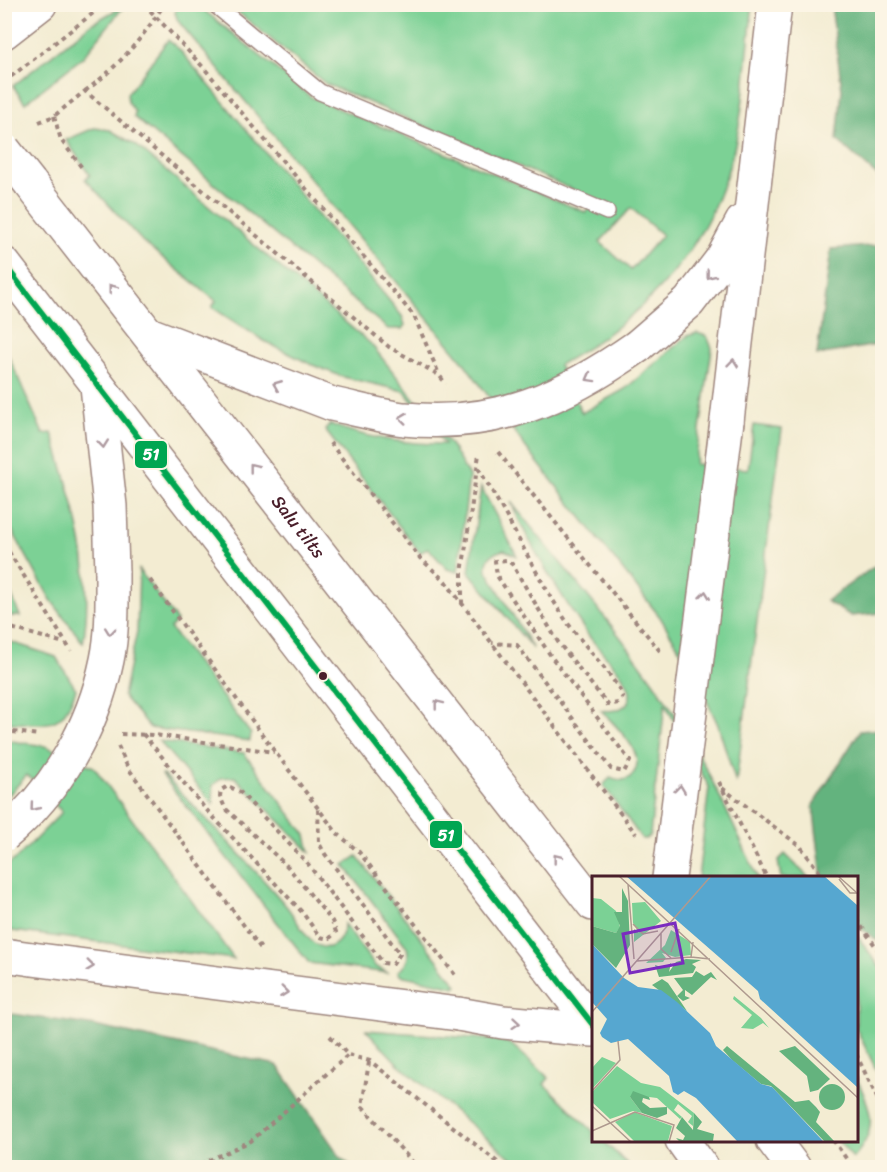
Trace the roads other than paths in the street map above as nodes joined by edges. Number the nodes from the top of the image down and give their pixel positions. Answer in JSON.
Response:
{"nodes":[{"id":1,"x":40,"y":4,"type":"edge"},
{"id":2,"x":214,"y":4,"type":"edge"},
{"id":3,"x":775,"y":4,"type":"edge"},
{"id":4,"x":4,"y":32,"type":"edge"},
{"id":5,"x":4,"y":150,"type":"edge"},
{"id":6,"x":750,"y":207,"type":"junction"},
{"id":7,"x":607,"y":212,"type":"dead end"},
{"id":8,"x":4,"y":264,"type":"edge"},
{"id":9,"x":148,"y":334,"type":"junction"},
{"id":10,"x":97,"y":386,"type":"junction"},
{"id":11,"x":4,"y":835,"type":"edge"},
{"id":12,"x":671,"y":862,"type":"edge"},
{"id":13,"x":592,"y":903,"type":"edge"},
{"id":14,"x":18,"y":957,"type":"edge"},
{"id":15,"x":592,"y":1024,"type":"edge"},
{"id":16,"x":592,"y":1030,"type":"edge"},
{"id":17,"x":683,"y":1142,"type":"edge"},
{"id":18,"x":775,"y":1142,"type":"edge"},
{"id":19,"x":702,"y":1167,"type":"edge"},
{"id":20,"x":794,"y":1167,"type":"edge"}],
"edges":[{"from":1,"to":4,"type":"main road"},
{"from":2,"to":7,"type":"lane"},
{"from":3,"to":6,"type":"main road"},
{"from":9,"to":5,"type":"main road","name":"Salu tilts","one_way":true,"bridge":true},
{"from":6,"to":9,"type":"main road","one_way":true,"bridge":true},
{"from":12,"to":6,"type":"main road","one_way":true,"bridge":true},
{"from":8,"to":10,"type":"main road"},
{"from":13,"to":9,"type":"main road","name":"Salu tilts","one_way":true},
{"from":10,"to":11,"type":"main road","one_way":true,"bridge":true},
{"from":10,"to":15,"type":"main road"},
{"from":14,"to":16,"type":"main road","one_way":true,"bridge":true},
{"from":17,"to":19,"type":"main road"},
{"from":18,"to":20,"type":"main road"}]}
